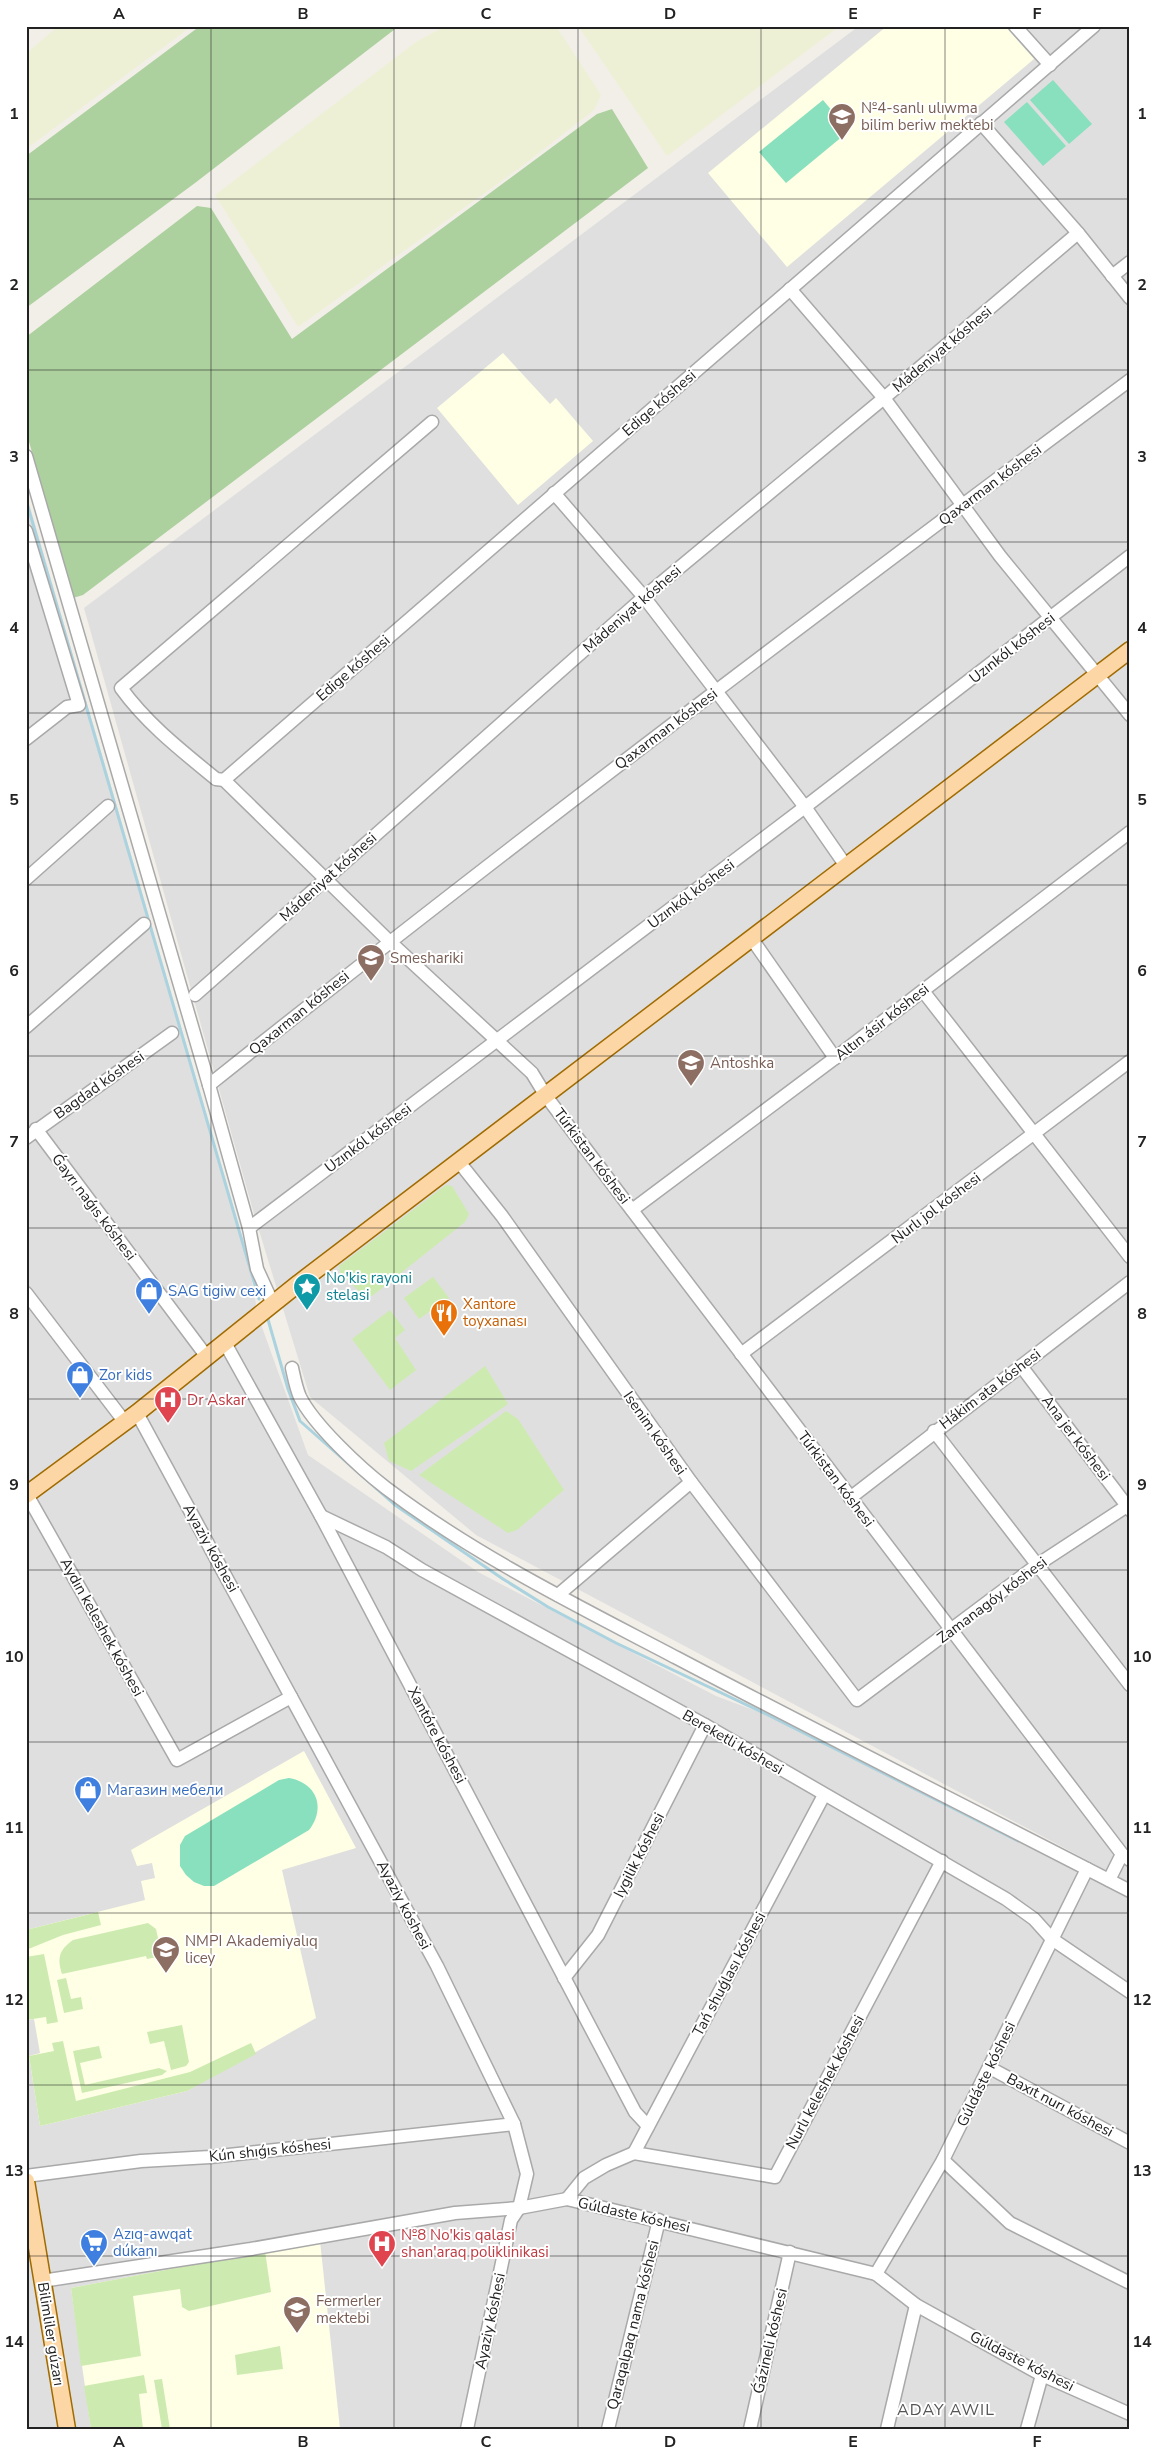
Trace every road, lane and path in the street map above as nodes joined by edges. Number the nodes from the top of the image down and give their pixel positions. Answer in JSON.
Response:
{"nodes":[{"id":1,"x":1015,"y":26,"type":"edge"},
{"id":2,"x":1094,"y":26,"type":"edge"},
{"id":3,"x":1050,"y":66,"type":"junction"},
{"id":4,"x":981,"y":123,"type":"junction"},
{"id":5,"x":1078,"y":233,"type":"junction"},
{"id":6,"x":1130,"y":262,"type":"edge"},
{"id":7,"x":1112,"y":276,"type":"junction"},
{"id":8,"x":790,"y":289,"type":"junction"},
{"id":9,"x":1130,"y":298,"type":"edge"},
{"id":10,"x":1130,"y":380,"type":"edge"},
{"id":11,"x":884,"y":398,"type":"junction"},
{"id":12,"x":432,"y":422,"type":"dead end"},
{"id":13,"x":26,"y":456,"type":"edge"},
{"id":14,"x":554,"y":493,"type":"junction"},
{"id":15,"x":962,"y":505,"type":"junction"},
{"id":16,"x":26,"y":531,"type":"edge"},
{"id":17,"x":1130,"y":556,"type":"edge"},
{"id":18,"x":644,"y":596,"type":"junction"},
{"id":19,"x":1050,"y":619,"type":"junction"},
{"id":20,"x":1130,"y":650,"type":"edge"},
{"id":21,"x":1097,"y":676,"type":"junction"},
{"id":22,"x":715,"y":691,"type":"junction"},
{"id":23,"x":1130,"y":715,"type":"edge"},
{"id":24,"x":26,"y":739,"type":"edge"},
{"id":25,"x":224,"y":780,"type":"junction"},
{"id":26,"x":108,"y":806,"type":"dead end"},
{"id":27,"x":805,"y":807,"type":"junction"},
{"id":28,"x":1130,"y":832,"type":"edge"},
{"id":29,"x":846,"y":866,"type":"junction"},
{"id":30,"x":26,"y":879,"type":"edge"},
{"id":31,"x":325,"y":879,"type":"junction"},
{"id":32,"x":144,"y":924,"type":"dead end"},
{"id":33,"x":752,"y":939,"type":"junction"},
{"id":34,"x":389,"y":941,"type":"junction"},
{"id":35,"x":922,"y":991,"type":"junction"},
{"id":36,"x":195,"y":995,"type":"dead end"},
{"id":37,"x":26,"y":1027,"type":"edge"},
{"id":38,"x":172,"y":1033,"type":"dead end"},
{"id":39,"x":498,"y":1041,"type":"junction"},
{"id":40,"x":835,"y":1058,"type":"junction"},
{"id":41,"x":1130,"y":1061,"type":"edge"},
{"id":42,"x":209,"y":1085,"type":"junction"},
{"id":43,"x":546,"y":1096,"type":"junction"},
{"id":44,"x":36,"y":1129,"type":"junction"},
{"id":45,"x":1034,"y":1134,"type":"junction"},
{"id":46,"x":26,"y":1138,"type":"edge"},
{"id":47,"x":459,"y":1162,"type":"junction"},
{"id":48,"x":632,"y":1210,"type":"junction"},
{"id":49,"x":249,"y":1228,"type":"junction"},
{"id":50,"x":1130,"y":1257,"type":"edge"},
{"id":51,"x":1130,"y":1282,"type":"edge"},
{"id":52,"x":26,"y":1293,"type":"edge"},
{"id":53,"x":273,"y":1304,"type":"junction"},
{"id":54,"x":225,"y":1343,"type":"junction"},
{"id":55,"x":741,"y":1354,"type":"junction"},
{"id":56,"x":207,"y":1358,"type":"junction"},
{"id":57,"x":1021,"y":1366,"type":"junction"},
{"id":58,"x":292,"y":1368,"type":"dead end"},
{"id":59,"x":131,"y":1417,"type":"junction"},
{"id":60,"x":934,"y":1431,"type":"junction"},
{"id":61,"x":691,"y":1482,"type":"junction"},
{"id":62,"x":27,"y":1494,"type":"edge"},
{"id":63,"x":850,"y":1498,"type":"junction"},
{"id":64,"x":1129,"y":1507,"type":"edge"},
{"id":65,"x":321,"y":1516,"type":"junction"},
{"id":66,"x":1037,"y":1565,"type":"junction"},
{"id":67,"x":558,"y":1596,"type":"junction"},
{"id":68,"x":950,"y":1630,"type":"junction"},
{"id":69,"x":1130,"y":1684,"type":"edge"},
{"id":70,"x":291,"y":1697,"type":"junction"},
{"id":71,"x":857,"y":1700,"type":"joint"},
{"id":72,"x":705,"y":1725,"type":"junction"},
{"id":73,"x":824,"y":1795,"type":"junction"},
{"id":74,"x":1126,"y":1857,"type":"edge"},
{"id":75,"x":942,"y":1861,"type":"junction"},
{"id":76,"x":1087,"y":1869,"type":"junction"},
{"id":77,"x":1109,"y":1880,"type":"junction"},
{"id":78,"x":1130,"y":1891,"type":"edge"},
{"id":79,"x":1052,"y":1939,"type":"junction"},
{"id":80,"x":564,"y":1978,"type":"junction"},
{"id":81,"x":1130,"y":1992,"type":"edge"},
{"id":82,"x":990,"y":2068,"type":"junction"},
{"id":83,"x":514,"y":2124,"type":"junction"},
{"id":84,"x":648,"y":2126,"type":"junction"},
{"id":85,"x":1130,"y":2143,"type":"edge"},
{"id":86,"x":634,"y":2153,"type":"junction"},
{"id":87,"x":943,"y":2160,"type":"junction"},
{"id":88,"x":26,"y":2176,"type":"edge"},
{"id":89,"x":26,"y":2181,"type":"edge"},
{"id":90,"x":566,"y":2200,"type":"junction"},
{"id":91,"x":518,"y":2208,"type":"junction"},
{"id":92,"x":658,"y":2220,"type":"junction"},
{"id":93,"x":790,"y":2252,"type":"junction"},
{"id":94,"x":876,"y":2274,"type":"junction"},
{"id":95,"x":42,"y":2281,"type":"junction"},
{"id":96,"x":1130,"y":2283,"type":"edge"},
{"id":97,"x":916,"y":2306,"type":"junction"},
{"id":98,"x":1042,"y":2375,"type":"junction"},
{"id":99,"x":1130,"y":2414,"type":"edge"},
{"id":100,"x":67,"y":2429,"type":"edge"},
{"id":101,"x":467,"y":2429,"type":"edge"},
{"id":102,"x":608,"y":2429,"type":"edge"},
{"id":103,"x":750,"y":2429,"type":"edge"},
{"id":104,"x":887,"y":2429,"type":"edge"},
{"id":105,"x":1027,"y":2429,"type":"edge"}],
"edges":[{"from":1,"to":3,"type":"street"},
{"from":2,"to":3,"type":"street","name":"Edige kóshesi"},
{"from":3,"to":4,"type":"street","name":"Edige kóshesi"},
{"from":4,"to":5,"type":"street"},
{"from":4,"to":8,"type":"street","name":"Edige kóshesi"},
{"from":5,"to":7,"type":"street"},
{"from":5,"to":11,"type":"street","name":"Mádeniyat kóshesi"},
{"from":6,"to":7,"type":"street"},
{"from":7,"to":9,"type":"street"},
{"from":8,"to":11,"type":"street"},
{"from":8,"to":14,"type":"street","name":"Edige kóshesi"},
{"from":10,"to":15,"type":"street","name":"Qaxarman kóshesi"},
{"from":11,"to":15,"type":"street"},
{"from":11,"to":18,"type":"street","name":"Mádeniyat kóshesi"},
{"from":12,"to":25,"type":"street","name":"Túrkistan kóshesi"},
{"from":13,"to":42,"type":"street"},
{"from":14,"to":18,"type":"street"},
{"from":14,"to":25,"type":"street","name":"Edige kóshesi"},
{"from":15,"to":19,"type":"street"},
{"from":15,"to":22,"type":"street","name":"Qaxarman kóshesi"},
{"from":16,"to":24,"type":"street"},
{"from":17,"to":19,"type":"street","name":"Uzınkól kóshesi"},
{"from":18,"to":22,"type":"street"},
{"from":18,"to":31,"type":"street","name":"Mádeniyat kóshesi"},
{"from":19,"to":21,"type":"street"},
{"from":19,"to":27,"type":"street","name":"Uzınkól kóshesi"},
{"from":20,"to":21,"type":"main road"},
{"from":21,"to":23,"type":"street"},
{"from":21,"to":29,"type":"main road"},
{"from":22,"to":27,"type":"street"},
{"from":22,"to":34,"type":"street","name":"Qaxarman kóshesi"},
{"from":25,"to":31,"type":"street","name":"Túrkistan kóshesi"},
{"from":26,"to":30,"type":"street"},
{"from":27,"to":29,"type":"street"},
{"from":27,"to":39,"type":"street","name":"Uzınkól kóshesi"},
{"from":28,"to":35,"type":"street","name":"Altın ásir kóshesi"},
{"from":29,"to":33,"type":"main road"},
{"from":31,"to":34,"type":"street","name":"Túrkistan kóshesi"},
{"from":31,"to":36,"type":"street","name":"Mádeniyat kóshesi"},
{"from":32,"to":37,"type":"street"},
{"from":33,"to":40,"type":"street"},
{"from":33,"to":43,"type":"main road"},
{"from":34,"to":39,"type":"street","name":"Túrkistan kóshesi"},
{"from":34,"to":42,"type":"street","name":"Qaxarman kóshesi"},
{"from":35,"to":40,"type":"street","name":"Altın ásir kóshesi"},
{"from":35,"to":45,"type":"street"},
{"from":38,"to":44,"type":"street","name":"Bagdad kóshesi"},
{"from":39,"to":43,"type":"street","name":"Túrkistan kóshesi"},
{"from":39,"to":49,"type":"street","name":"Uzınkól kóshesi"},
{"from":40,"to":48,"type":"street","name":"Altın ásir kóshesi"},
{"from":41,"to":45,"type":"street","name":"Nurlı jol kóshesi"},
{"from":42,"to":49,"type":"street"},
{"from":43,"to":47,"type":"main road"},
{"from":43,"to":48,"type":"street","name":"Túrkistan kóshesi"},
{"from":44,"to":46,"type":"street","name":"Bagdad kóshesi"},
{"from":44,"to":56,"type":"street","name":"Ǵayrı naǵıs kóshesi"},
{"from":45,"to":50,"type":"street"},
{"from":45,"to":55,"type":"street","name":"Nurlı jol kóshesi"},
{"from":47,"to":53,"type":"main road"},
{"from":47,"to":61,"type":"street","name":"Isenim kóshesi"},
{"from":48,"to":55,"type":"street","name":"Túrkistan kóshesi"},
{"from":49,"to":53,"type":"street"},
{"from":51,"to":57,"type":"street","name":"Hákim ata kóshesi"},
{"from":52,"to":59,"type":"street","name":"Ayaziy kóshesi"},
{"from":53,"to":54,"type":"main road"},
{"from":54,"to":56,"type":"main road"},
{"from":54,"to":65,"type":"street","name":"Xantóre kóshesi"},
{"from":55,"to":63,"type":"street","name":"Túrkistan kóshesi"},
{"from":56,"to":59,"type":"main road"},
{"from":57,"to":60,"type":"street","name":"Hákim ata kóshesi"},
{"from":57,"to":64,"type":"street","name":"Ana jer kóshesi"},
{"from":58,"to":67,"type":"street"},
{"from":59,"to":62,"type":"main road"},
{"from":59,"to":70,"type":"street","name":"Ayaziy kóshesi"},
{"from":60,"to":63,"type":"street","name":"Hákim ata kóshesi"},
{"from":60,"to":66,"type":"street"},
{"from":61,"to":67,"type":"street"},
{"from":61,"to":71,"type":"street","name":"Isenim kóshesi"},
{"from":62,"to":70,"type":"street","name":"Aydın keleshek kóshesi"},
{"from":63,"to":68,"type":"street","name":"Túrkistan kóshesi"},
{"from":64,"to":66,"type":"street","name":"Zamanagóy kóshesi"},
{"from":65,"to":72,"type":"street","name":"Bereketli kóshesi"},
{"from":65,"to":80,"type":"street","name":"Xantóre kóshesi"},
{"from":66,"to":68,"type":"street","name":"Zamanagóy kóshesi"},
{"from":66,"to":69,"type":"street"},
{"from":67,"to":76,"type":"street"},
{"from":68,"to":71,"type":"street","name":"Zamanagóy kóshesi"},
{"from":68,"to":74,"type":"street","name":"Túrkistan kóshesi"},
{"from":70,"to":83,"type":"street","name":"Ayaziy kóshesi"},
{"from":72,"to":73,"type":"street","name":"Bereketli kóshesi"},
{"from":72,"to":80,"type":"street","name":"Iygilik kóshesi"},
{"from":73,"to":75,"type":"street","name":"Bereketli kóshesi"},
{"from":73,"to":84,"type":"street","name":"Tań shuǵlası kóshesi"},
{"from":74,"to":77,"type":"street"},
{"from":75,"to":79,"type":"street","name":"Bereketli kóshesi"},
{"from":75,"to":86,"type":"street","name":"Nurlı keleshek kóshesi"},
{"from":76,"to":77,"type":"street"},
{"from":76,"to":79,"type":"street","name":"Gúldáste kóshesi"},
{"from":77,"to":78,"type":"street"},
{"from":79,"to":81,"type":"street","name":"Bereketli kóshesi"},
{"from":79,"to":82,"type":"street","name":"Gúldáste kóshesi"},
{"from":80,"to":84,"type":"street","name":"Xantóre kóshesi"},
{"from":82,"to":85,"type":"street","name":"Baxıt nurı kóshesi"},
{"from":82,"to":87,"type":"street","name":"Gúldáste kóshesi"},
{"from":83,"to":88,"type":"street","name":"Kún shıǵıs kóshesi"},
{"from":83,"to":91,"type":"street","name":"Ayaziy kóshesi"},
{"from":84,"to":86,"type":"street","name":"Tań shuǵlası kóshesi"},
{"from":86,"to":90,"type":"street"},
{"from":87,"to":94,"type":"street","name":"Gúldáste kóshesi"},
{"from":87,"to":96,"type":"street"},
{"from":89,"to":95,"type":"main road","name":"Bilimliler gúzarı"},
{"from":90,"to":91,"type":"street","name":"Gúldaste kóshesi"},
{"from":90,"to":92,"type":"street","name":"Gúldaste kóshesi"},
{"from":91,"to":95,"type":"street","name":"Gúldaste kóshesi"},
{"from":91,"to":101,"type":"street","name":"Ayaziy kóshesi"},
{"from":92,"to":93,"type":"street","name":"Gúldaste kóshesi"},
{"from":92,"to":102,"type":"street","name":"Qaraqalpaq nama kóshesi"},
{"from":93,"to":94,"type":"street","name":"Gúldaste kóshesi"},
{"from":93,"to":103,"type":"street","name":"Ǵázineli kóshesi"},
{"from":94,"to":97,"type":"street","name":"Gúldaste kóshesi"},
{"from":95,"to":100,"type":"main road","name":"Bilimliler gúzarı"},
{"from":97,"to":98,"type":"street","name":"Gúldaste kóshesi"},
{"from":97,"to":104,"type":"street"},
{"from":98,"to":99,"type":"street","name":"Gúldaste kóshesi"},
{"from":98,"to":105,"type":"street"}]}
